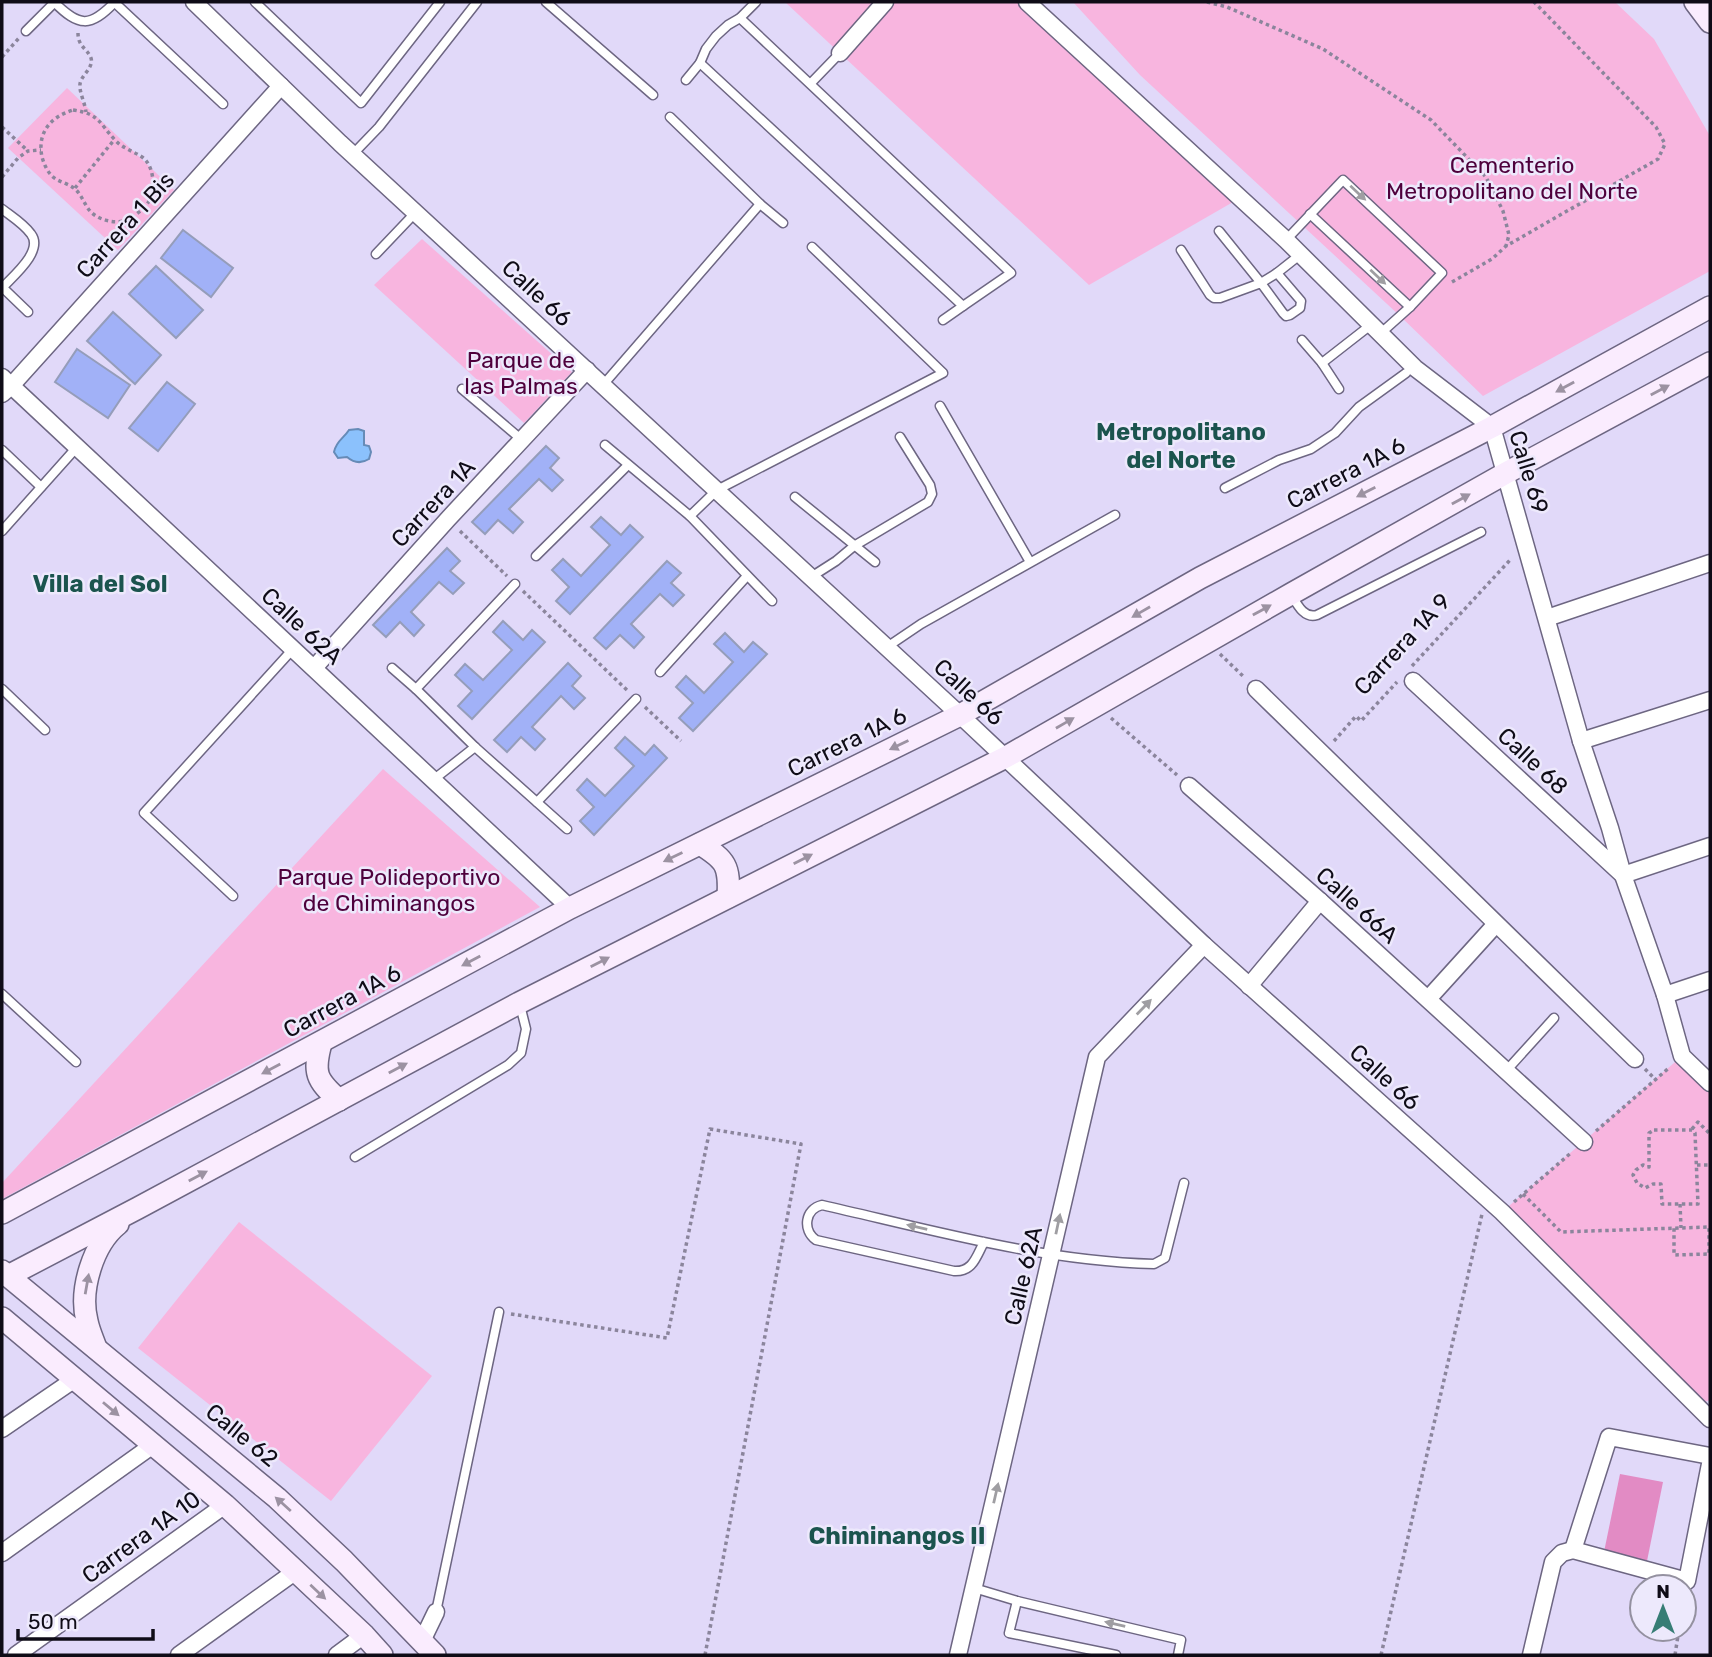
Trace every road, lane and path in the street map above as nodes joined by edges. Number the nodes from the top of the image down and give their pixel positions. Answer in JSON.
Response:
{"nodes":[{"id":1,"x":55,"y":2,"type":"edge"},
{"id":2,"x":115,"y":2,"type":"edge"},
{"id":3,"x":194,"y":2,"type":"edge"},
{"id":4,"x":256,"y":2,"type":"edge"},
{"id":5,"x":440,"y":2,"type":"edge"},
{"id":6,"x":477,"y":2,"type":"edge"},
{"id":7,"x":547,"y":2,"type":"edge"},
{"id":8,"x":757,"y":2,"type":"edge"},
{"id":9,"x":885,"y":2,"type":"edge"},
{"id":10,"x":1027,"y":2,"type":"edge"},
{"id":11,"x":1207,"y":2,"type":"edge"},
{"id":12,"x":1534,"y":2,"type":"edge"},
{"id":13,"x":1695,"y":2,"type":"edge"},
{"id":14,"x":740,"y":18,"type":"junction"},
{"id":15,"x":83,"y":22,"type":"junction"},
{"id":16,"x":1710,"y":22,"type":"edge"},
{"id":17,"x":26,"y":31,"type":"joint"},
{"id":18,"x":840,"y":53,"type":"joint"},
{"id":19,"x":2,"y":57,"type":"edge"},
{"id":20,"x":700,"y":64,"type":"junction"},
{"id":21,"x":686,"y":80,"type":"dead end"},
{"id":22,"x":811,"y":83,"type":"junction"},
{"id":23,"x":281,"y":86,"type":"junction"},
{"id":24,"x":653,"y":95,"type":"dead end"},
{"id":25,"x":223,"y":104,"type":"dead end"},
{"id":26,"x":86,"y":112,"type":"junction"},
{"id":27,"x":670,"y":117,"type":"dead end"},
{"id":28,"x":2,"y":127,"type":"edge"},
{"id":29,"x":114,"y":140,"type":"junction"},
{"id":30,"x":28,"y":150,"type":"junction"},
{"id":31,"x":41,"y":150,"type":"junction"},
{"id":32,"x":353,"y":154,"type":"junction"},
{"id":33,"x":2,"y":177,"type":"edge"},
{"id":34,"x":75,"y":188,"type":"junction"},
{"id":35,"x":760,"y":204,"type":"junction"},
{"id":36,"x":2,"y":209,"type":"edge"},
{"id":37,"x":416,"y":212,"type":"junction"},
{"id":38,"x":1310,"y":214,"type":"junction"},
{"id":39,"x":783,"y":223,"type":"dead end"},
{"id":40,"x":1219,"y":232,"type":"dead end"},
{"id":41,"x":1286,"y":240,"type":"junction"},
{"id":42,"x":812,"y":247,"type":"dead end"},
{"id":43,"x":1181,"y":250,"type":"dead end"},
{"id":44,"x":376,"y":254,"type":"dead end"},
{"id":45,"x":1301,"y":254,"type":"junction"},
{"id":46,"x":1277,"y":273,"type":"junction"},
{"id":47,"x":1261,"y":283,"type":"junction"},
{"id":48,"x":2,"y":287,"type":"edge"},
{"id":49,"x":963,"y":306,"type":"junction"},
{"id":50,"x":1410,"y":307,"type":"junction"},
{"id":51,"x":1710,"y":307,"type":"edge"},
{"id":52,"x":28,"y":312,"type":"dead end"},
{"id":53,"x":943,"y":320,"type":"dead end"},
{"id":54,"x":1376,"y":329,"type":"junction"},
{"id":55,"x":1302,"y":340,"type":"dead end"},
{"id":56,"x":1322,"y":363,"type":"junction"},
{"id":57,"x":1710,"y":363,"type":"edge"},
{"id":58,"x":587,"y":370,"type":"junction"},
{"id":59,"x":1411,"y":370,"type":"junction"},
{"id":60,"x":5,"y":385,"type":"edge"},
{"id":61,"x":603,"y":385,"type":"junction"},
{"id":62,"x":462,"y":389,"type":"dead end"},
{"id":63,"x":1339,"y":389,"type":"dead end"},
{"id":64,"x":940,"y":406,"type":"dead end"},
{"id":65,"x":1492,"y":427,"type":"junction"},
{"id":66,"x":900,"y":437,"type":"dead end"},
{"id":67,"x":522,"y":440,"type":"junction"},
{"id":68,"x":605,"y":445,"type":"dead end"},
{"id":69,"x":77,"y":447,"type":"junction"},
{"id":70,"x":2,"y":450,"type":"edge"},
{"id":71,"x":628,"y":465,"type":"junction"},
{"id":72,"x":1506,"y":473,"type":"junction"},
{"id":73,"x":41,"y":487,"type":"junction"},
{"id":74,"x":1225,"y":488,"type":"dead end"},
{"id":75,"x":716,"y":490,"type":"junction"},
{"id":76,"x":795,"y":498,"type":"dead end"},
{"id":77,"x":1115,"y":515,"type":"dead end"},
{"id":78,"x":690,"y":516,"type":"junction"},
{"id":79,"x":448,"y":519,"type":"junction"},
{"id":80,"x":2,"y":531,"type":"edge"},
{"id":81,"x":1481,"y":532,"type":"dead end"},
{"id":82,"x":854,"y":546,"type":"junction"},
{"id":83,"x":1514,"y":555,"type":"dead end"},
{"id":84,"x":536,"y":556,"type":"dead end"},
{"id":85,"x":875,"y":562,"type":"dead end"},
{"id":86,"x":1030,"y":562,"type":"junction"},
{"id":87,"x":1710,"y":563,"type":"edge"},
{"id":88,"x":747,"y":576,"type":"junction"},
{"id":89,"x":811,"y":577,"type":"junction"},
{"id":90,"x":515,"y":584,"type":"junction"},
{"id":91,"x":1291,"y":594,"type":"junction"},
{"id":92,"x":772,"y":601,"type":"dead end"},
{"id":93,"x":1547,"y":618,"type":"junction"},
{"id":94,"x":1207,"y":641,"type":"junction"},
{"id":95,"x":887,"y":647,"type":"junction"},
{"id":96,"x":293,"y":649,"type":"junction"},
{"id":97,"x":314,"y":668,"type":"junction"},
{"id":98,"x":392,"y":668,"type":"dead end"},
{"id":99,"x":660,"y":672,"type":"dead end"},
{"id":100,"x":1405,"y":678,"type":"junction"},
{"id":101,"x":2,"y":689,"type":"edge"},
{"id":102,"x":416,"y":689,"type":"junction"},
{"id":103,"x":1256,"y":689,"type":"joint"},
{"id":104,"x":636,"y":699,"type":"junction"},
{"id":105,"x":1710,"y":700,"type":"edge"},
{"id":106,"x":1096,"y":706,"type":"junction"},
{"id":107,"x":960,"y":715,"type":"junction"},
{"id":108,"x":45,"y":730,"type":"dead end"},
{"id":109,"x":681,"y":741,"type":"dead end"},
{"id":110,"x":1581,"y":741,"type":"junction"},
{"id":111,"x":475,"y":747,"type":"junction"},
{"id":112,"x":1322,"y":754,"type":"junction"},
{"id":113,"x":1006,"y":757,"type":"junction"},
{"id":114,"x":433,"y":780,"type":"junction"},
{"id":115,"x":1189,"y":786,"type":"joint"},
{"id":116,"x":537,"y":802,"type":"junction"},
{"id":117,"x":1610,"y":828,"type":"junction"},
{"id":118,"x":566,"y":829,"type":"dead end"},
{"id":119,"x":1588,"y":843,"type":"junction"},
{"id":120,"x":700,"y":844,"type":"junction"},
{"id":121,"x":1710,"y":846,"type":"edge"},
{"id":122,"x":1623,"y":874,"type":"junction"},
{"id":123,"x":233,"y":896,"type":"dead end"},
{"id":124,"x":728,"y":897,"type":"junction"},
{"id":125,"x":1320,"y":901,"type":"junction"},
{"id":126,"x":570,"y":908,"type":"junction"},
{"id":127,"x":1496,"y":924,"type":"junction"},
{"id":128,"x":1204,"y":945,"type":"junction"},
{"id":129,"x":1710,"y":980,"type":"edge"},
{"id":130,"x":1249,"y":986,"type":"junction"},
{"id":131,"x":2,"y":994,"type":"edge"},
{"id":132,"x":1665,"y":995,"type":"junction"},
{"id":133,"x":1428,"y":999,"type":"junction"},
{"id":134,"x":519,"y":1003,"type":"junction"},
{"id":135,"x":1554,"y":1018,"type":"dead end"},
{"id":136,"x":321,"y":1043,"type":"junction"},
{"id":137,"x":1635,"y":1059,"type":"dead end"},
{"id":138,"x":76,"y":1062,"type":"dead end"},
{"id":139,"x":1506,"y":1071,"type":"junction"},
{"id":140,"x":1710,"y":1083,"type":"edge"},
{"id":141,"x":339,"y":1100,"type":"junction"},
{"id":142,"x":1692,"y":1130,"type":"junction"},
{"id":143,"x":1710,"y":1133,"type":"edge"},
{"id":144,"x":1584,"y":1142,"type":"dead end"},
{"id":145,"x":355,"y":1157,"type":"dead end"},
{"id":146,"x":1697,"y":1165,"type":"junction"},
{"id":147,"x":1710,"y":1165,"type":"edge"},
{"id":148,"x":1184,"y":1184,"type":"dead end"},
{"id":149,"x":1522,"y":1194,"type":"dead end"},
{"id":150,"x":1486,"y":1198,"type":"junction"},
{"id":151,"x":1680,"y":1204,"type":"junction"},
{"id":152,"x":138,"y":1208,"type":"junction"},
{"id":153,"x":2,"y":1213,"type":"edge"},
{"id":154,"x":1674,"y":1228,"type":"junction"},
{"id":155,"x":1681,"y":1228,"type":"junction"},
{"id":156,"x":984,"y":1242,"type":"junction"},
{"id":157,"x":1052,"y":1255,"type":"junction"},
{"id":158,"x":5,"y":1274,"type":"edge"},
{"id":159,"x":499,"y":1312,"type":"joint"},
{"id":160,"x":2,"y":1318,"type":"edge"},
{"id":161,"x":97,"y":1350,"type":"junction"},
{"id":162,"x":75,"y":1379,"type":"junction"},
{"id":163,"x":1703,"y":1403,"type":"edge"},
{"id":164,"x":1710,"y":1419,"type":"edge"},
{"id":165,"x":2,"y":1429,"type":"edge"},
{"id":166,"x":153,"y":1445,"type":"junction"},
{"id":167,"x":1710,"y":1456,"type":"edge"},
{"id":168,"x":1710,"y":1464,"type":"edge"},
{"id":169,"x":225,"y":1504,"type":"junction"},
{"id":170,"x":1573,"y":1550,"type":"junction"},
{"id":171,"x":2,"y":1553,"type":"edge"},
{"id":172,"x":296,"y":1571,"type":"junction"},
{"id":173,"x":974,"y":1588,"type":"junction"},
{"id":174,"x":1017,"y":1601,"type":"junction"},
{"id":175,"x":436,"y":1612,"type":"joint"},
{"id":176,"x":364,"y":1634,"type":"junction"},
{"id":177,"x":429,"y":1648,"type":"edge"},
{"id":178,"x":16,"y":1655,"type":"edge"},
{"id":179,"x":179,"y":1655,"type":"edge"},
{"id":180,"x":337,"y":1655,"type":"edge"},
{"id":181,"x":382,"y":1655,"type":"edge"},
{"id":182,"x":705,"y":1655,"type":"edge"},
{"id":183,"x":958,"y":1655,"type":"edge"},
{"id":184,"x":1116,"y":1655,"type":"edge"},
{"id":185,"x":1178,"y":1655,"type":"edge"},
{"id":186,"x":1381,"y":1655,"type":"edge"},
{"id":187,"x":1531,"y":1655,"type":"edge"}],
"edges":[{"from":1,"to":15,"type":"lane"},
{"from":1,"to":17,"type":"lane"},
{"from":2,"to":15,"type":"lane"},
{"from":2,"to":25,"type":"lane"},
{"from":3,"to":23,"type":"street","name":"Calle 66"},
{"from":4,"to":5,"type":"lane"},
{"from":6,"to":32,"type":"lane"},
{"from":7,"to":24,"type":"lane"},
{"from":8,"to":14,"type":"lane"},
{"from":9,"to":18,"type":"street"},
{"from":10,"to":41,"type":"street","name":"Calle 69"},
{"from":11,"to":12,"type":"path"},
{"from":13,"to":16,"type":"street"},
{"from":14,"to":20,"type":"lane"},
{"from":14,"to":22,"type":"lane"},
{"from":15,"to":26,"type":"path"},
{"from":17,"to":19,"type":"path"},
{"from":18,"to":22,"type":"lane"},
{"from":20,"to":21,"type":"lane"},
{"from":20,"to":49,"type":"lane"},
{"from":22,"to":49,"type":"lane"},
{"from":23,"to":32,"type":"street","name":"Calle 66"},
{"from":23,"to":60,"type":"street","name":"Carrera 1 Bis"},
{"from":26,"to":29,"type":"path"},
{"from":26,"to":31,"type":"path"},
{"from":27,"to":35,"type":"lane"},
{"from":28,"to":30,"type":"path"},
{"from":29,"to":34,"type":"path"},
{"from":29,"to":34,"type":"path"},
{"from":30,"to":31,"type":"path"},
{"from":30,"to":33,"type":"path"},
{"from":31,"to":34,"type":"path"},
{"from":32,"to":37,"type":"street","name":"Calle 66"},
{"from":35,"to":39,"type":"lane"},
{"from":35,"to":61,"type":"lane"},
{"from":36,"to":48,"type":"lane"},
{"from":37,"to":44,"type":"lane"},
{"from":37,"to":58,"type":"street","name":"Calle 66"},
{"from":38,"to":41,"type":"lane"},
{"from":38,"to":50,"type":"lane","one_way":true},
{"from":38,"to":50,"type":"lane","one_way":true},
{"from":40,"to":47,"type":"lane"},
{"from":41,"to":45,"type":"street","name":"Calle 69"},
{"from":42,"to":75,"type":"lane"},
{"from":43,"to":47,"type":"lane"},
{"from":45,"to":46,"type":"lane"},
{"from":45,"to":54,"type":"street","name":"Calle 69"},
{"from":46,"to":47,"type":"lane"},
{"from":46,"to":47,"type":"lane"},
{"from":48,"to":52,"type":"lane"},
{"from":49,"to":53,"type":"lane"},
{"from":50,"to":54,"type":"lane"},
{"from":51,"to":65,"type":"street","name":"Carrera 1A 6","one_way":true},
{"from":54,"to":56,"type":"lane"},
{"from":54,"to":59,"type":"street","name":"Calle 69"},
{"from":55,"to":56,"type":"lane"},
{"from":56,"to":63,"type":"lane"},
{"from":72,"to":57,"type":"street","one_way":true},
{"from":58,"to":61,"type":"street","name":"Calle 66"},
{"from":58,"to":67,"type":"street","name":"Carrera 1A"},
{"from":59,"to":65,"type":"street","name":"Calle 69"},
{"from":59,"to":74,"type":"lane"},
{"from":60,"to":69,"type":"street","name":"Calle 62A"},
{"from":61,"to":75,"type":"street","name":"Calle 66"},
{"from":62,"to":67,"type":"lane"},
{"from":64,"to":86,"type":"lane"},
{"from":65,"to":72,"type":"street","name":"Calle 69"},
{"from":65,"to":107,"type":"street","name":"Carrera 1A 6","one_way":true},
{"from":66,"to":82,"type":"lane"},
{"from":67,"to":79,"type":"street","name":"Carrera 1A"},
{"from":68,"to":71,"type":"lane"},
{"from":69,"to":73,"type":"lane"},
{"from":69,"to":96,"type":"street","name":"Calle 62A"},
{"from":70,"to":73,"type":"lane"},
{"from":71,"to":78,"type":"lane"},
{"from":71,"to":84,"type":"lane"},
{"from":91,"to":72,"type":"street","one_way":true},
{"from":72,"to":93,"type":"street","name":"Calle 69"},
{"from":73,"to":80,"type":"lane"},
{"from":75,"to":78,"type":"lane"},
{"from":75,"to":89,"type":"street","name":"Calle 66"},
{"from":76,"to":82,"type":"lane"},
{"from":77,"to":86,"type":"lane"},
{"from":78,"to":88,"type":"lane"},
{"from":79,"to":90,"type":"path"},
{"from":79,"to":97,"type":"street","name":"Carrera 1A"},
{"from":81,"to":91,"type":"lane"},
{"from":82,"to":85,"type":"lane"},
{"from":82,"to":89,"type":"lane"},
{"from":83,"to":100,"type":"path","name":"Carrera 1A 9"},
{"from":86,"to":95,"type":"lane"},
{"from":87,"to":93,"type":"street"},
{"from":88,"to":92,"type":"lane"},
{"from":88,"to":99,"type":"lane"},
{"from":89,"to":95,"type":"street","name":"Calle 66"},
{"from":90,"to":102,"type":"lane"},
{"from":90,"to":104,"type":"path"},
{"from":94,"to":91,"type":"street","one_way":true},
{"from":93,"to":110,"type":"street","name":"Calle 69"},
{"from":94,"to":103,"type":"path"},
{"from":94,"to":106,"type":"street"},
{"from":95,"to":107,"type":"street","name":"Calle 66"},
{"from":96,"to":97,"type":"street","name":"Calle 62A"},
{"from":96,"to":123,"type":"lane"},
{"from":97,"to":114,"type":"street","name":"Calle 62A"},
{"from":98,"to":102,"type":"lane"},
{"from":100,"to":112,"type":"path","name":"Carrera 1A 9"},
{"from":100,"to":119,"type":"street","name":"Calle 68"},
{"from":101,"to":108,"type":"lane"},
{"from":102,"to":111,"type":"lane"},
{"from":103,"to":112,"type":"street"},
{"from":104,"to":109,"type":"path"},
{"from":104,"to":116,"type":"lane"},
{"from":105,"to":110,"type":"street"},
{"from":113,"to":106,"type":"street","one_way":true},
{"from":106,"to":115,"type":"path"},
{"from":107,"to":113,"type":"street","name":"Calle 66"},
{"from":107,"to":120,"type":"street","name":"Carrera 1A 6","one_way":true},
{"from":110,"to":117,"type":"street","name":"Calle 69"},
{"from":111,"to":114,"type":"lane"},
{"from":111,"to":116,"type":"lane"},
{"from":112,"to":127,"type":"street"},
{"from":124,"to":113,"type":"street","one_way":true},
{"from":113,"to":128,"type":"street","name":"Calle 66"},
{"from":114,"to":126,"type":"street","name":"Calle 62A"},
{"from":115,"to":125,"type":"street","name":"Calle 66A"},
{"from":116,"to":118,"type":"lane"},
{"from":117,"to":119,"type":"street"},
{"from":117,"to":122,"type":"street","name":"Calle 69"},
{"from":119,"to":122,"type":"street","name":"Calle 68"},
{"from":120,"to":124,"type":"street"},
{"from":120,"to":126,"type":"street","name":"Carrera 1A 6","one_way":true},
{"from":121,"to":122,"type":"street"},
{"from":122,"to":132,"type":"street","name":"Calle 69"},
{"from":134,"to":124,"type":"street","one_way":true},
{"from":125,"to":130,"type":"street"},
{"from":125,"to":133,"type":"street","name":"Calle 66A"},
{"from":126,"to":136,"type":"street","name":"Carrera 1A 6","one_way":true},
{"from":127,"to":133,"type":"street"},
{"from":127,"to":137,"type":"street"},
{"from":128,"to":130,"type":"street","name":"Calle 66"},
{"from":157,"to":128,"type":"street","name":"Calle 62A","one_way":true},
{"from":129,"to":132,"type":"street"},
{"from":130,"to":150,"type":"street","name":"Calle 66"},
{"from":131,"to":138,"type":"lane"},
{"from":132,"to":140,"type":"street","name":"Calle 69"},
{"from":133,"to":139,"type":"street","name":"Calle 66A"},
{"from":141,"to":134,"type":"street","one_way":true},
{"from":134,"to":145,"type":"lane"},
{"from":135,"to":139,"type":"lane"},
{"from":136,"to":141,"type":"street"},
{"from":136,"to":153,"type":"street","name":"Carrera 1A 6","one_way":true},
{"from":139,"to":144,"type":"street","name":"Calle 66A"},
{"from":152,"to":141,"type":"street","one_way":true},
{"from":142,"to":143,"type":"path"},
{"from":142,"to":146,"type":"path"},
{"from":142,"to":151,"type":"path"},
{"from":146,"to":147,"type":"path"},
{"from":146,"to":151,"type":"path"},
{"from":148,"to":157,"type":"lane"},
{"from":149,"to":154,"type":"path"},
{"from":150,"to":163,"type":"street","name":"Calle 66"},
{"from":150,"to":186,"type":"path"},
{"from":151,"to":155,"type":"path"},
{"from":152,"to":158,"type":"street"},
{"from":161,"to":152,"type":"street","one_way":true},
{"from":154,"to":155,"type":"path"},
{"from":154,"to":155,"type":"path"},
{"from":156,"to":156,"type":"lane","one_way":true},
{"from":156,"to":157,"type":"lane"},
{"from":173,"to":157,"type":"street","name":"Calle 62A","one_way":true},
{"from":158,"to":161,"type":"street","name":"Calle 62"},
{"from":159,"to":175,"type":"lane"},
{"from":159,"to":182,"type":"path"},
{"from":160,"to":162,"type":"street"},
{"from":177,"to":161,"type":"street","name":"Calle 62","one_way":true},
{"from":162,"to":165,"type":"street"},
{"from":162,"to":166,"type":"street","one_way":true},
{"from":163,"to":164,"type":"street","name":"Calle 66"},
{"from":166,"to":169,"type":"street"},
{"from":166,"to":171,"type":"street"},
{"from":167,"to":170,"type":"street"},
{"from":168,"to":170,"type":"street"},
{"from":169,"to":172,"type":"street"},
{"from":169,"to":178,"type":"street","name":"Carrera 1A 10"},
{"from":170,"to":187,"type":"street"},
{"from":172,"to":176,"type":"street","one_way":true},
{"from":172,"to":179,"type":"street"},
{"from":173,"to":174,"type":"lane"},
{"from":173,"to":183,"type":"street","name":"Calle 62A"},
{"from":174,"to":184,"type":"lane"},
{"from":185,"to":174,"type":"lane","one_way":true},
{"from":175,"to":177,"type":"street"},
{"from":176,"to":180,"type":"street"},
{"from":176,"to":181,"type":"street"}]}
